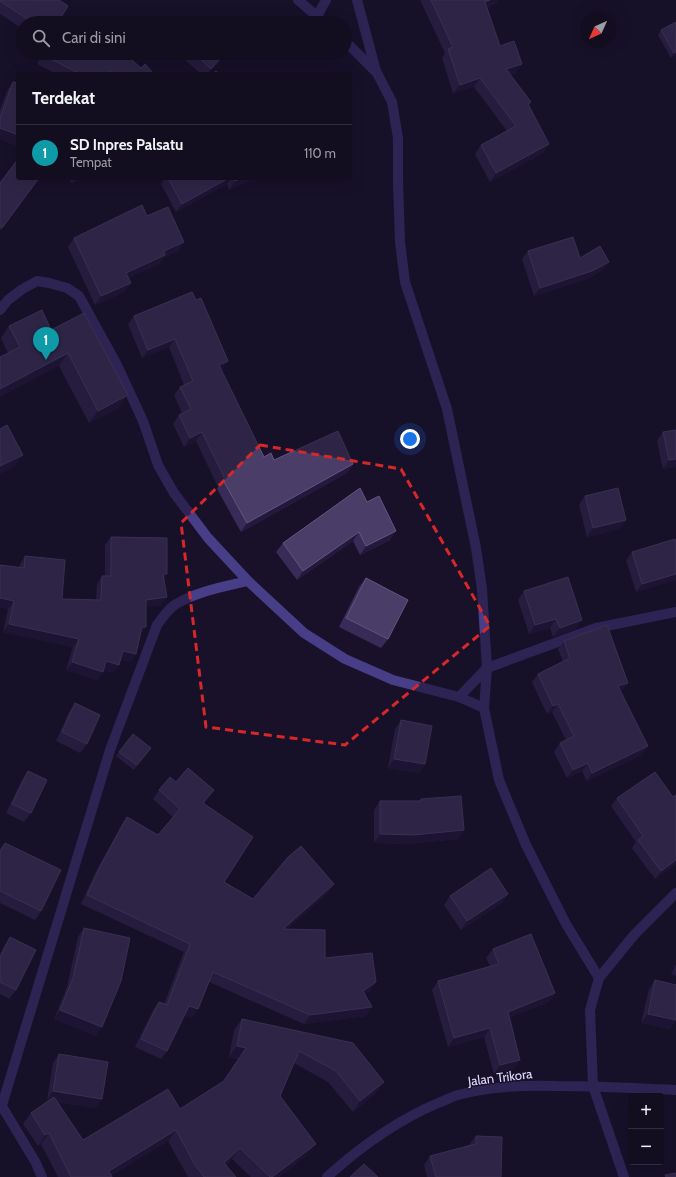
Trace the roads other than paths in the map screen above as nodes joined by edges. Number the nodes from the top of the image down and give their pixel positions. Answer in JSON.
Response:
{"nodes":[{"id":1,"x":298,"y":0,"type":"edge"},
{"id":2,"x":326,"y":0,"type":"edge"},
{"id":3,"x":357,"y":0,"type":"edge"},
{"id":4,"x":317,"y":16,"type":"joint"},
{"id":5,"x":352,"y":48,"type":"edge"},
{"id":6,"x":377,"y":73,"type":"junction"},
{"id":7,"x":0,"y":310,"type":"edge"},
{"id":8,"x":248,"y":581,"type":"junction"},
{"id":9,"x":676,"y":612,"type":"edge"},
{"id":10,"x":487,"y":668,"type":"junction"},
{"id":11,"x":459,"y":697,"type":"junction"},
{"id":12,"x":484,"y":708,"type":"junction"},
{"id":13,"x":676,"y":893,"type":"edge"},
{"id":14,"x":599,"y":978,"type":"junction"},
{"id":15,"x":593,"y":1086,"type":"junction"},
{"id":16,"x":676,"y":1090,"type":"edge"},
{"id":17,"x":1,"y":1104,"type":"edge"},
{"id":18,"x":42,"y":1177,"type":"edge"},
{"id":19,"x":327,"y":1177,"type":"edge"},
{"id":20,"x":624,"y":1177,"type":"edge"}],
"edges":[{"from":1,"to":4,"type":"street"},
{"from":2,"to":4,"type":"street"},
{"from":3,"to":6,"type":"street"},
{"from":5,"to":6,"type":"street"},
{"from":6,"to":10,"type":"street"},
{"from":7,"to":8,"type":"street"},
{"from":8,"to":11,"type":"street"},
{"from":8,"to":17,"type":"street"},
{"from":9,"to":10,"type":"street"},
{"from":10,"to":11,"type":"street"},
{"from":10,"to":12,"type":"street"},
{"from":11,"to":12,"type":"street"},
{"from":12,"to":14,"type":"street"},
{"from":13,"to":14,"type":"street"},
{"from":14,"to":15,"type":"street"},
{"from":15,"to":16,"type":"street","name":"Jalan Trikora"},
{"from":15,"to":19,"type":"street","name":"Jalan Trikora"},
{"from":15,"to":20,"type":"street"},
{"from":17,"to":18,"type":"street"}]}
